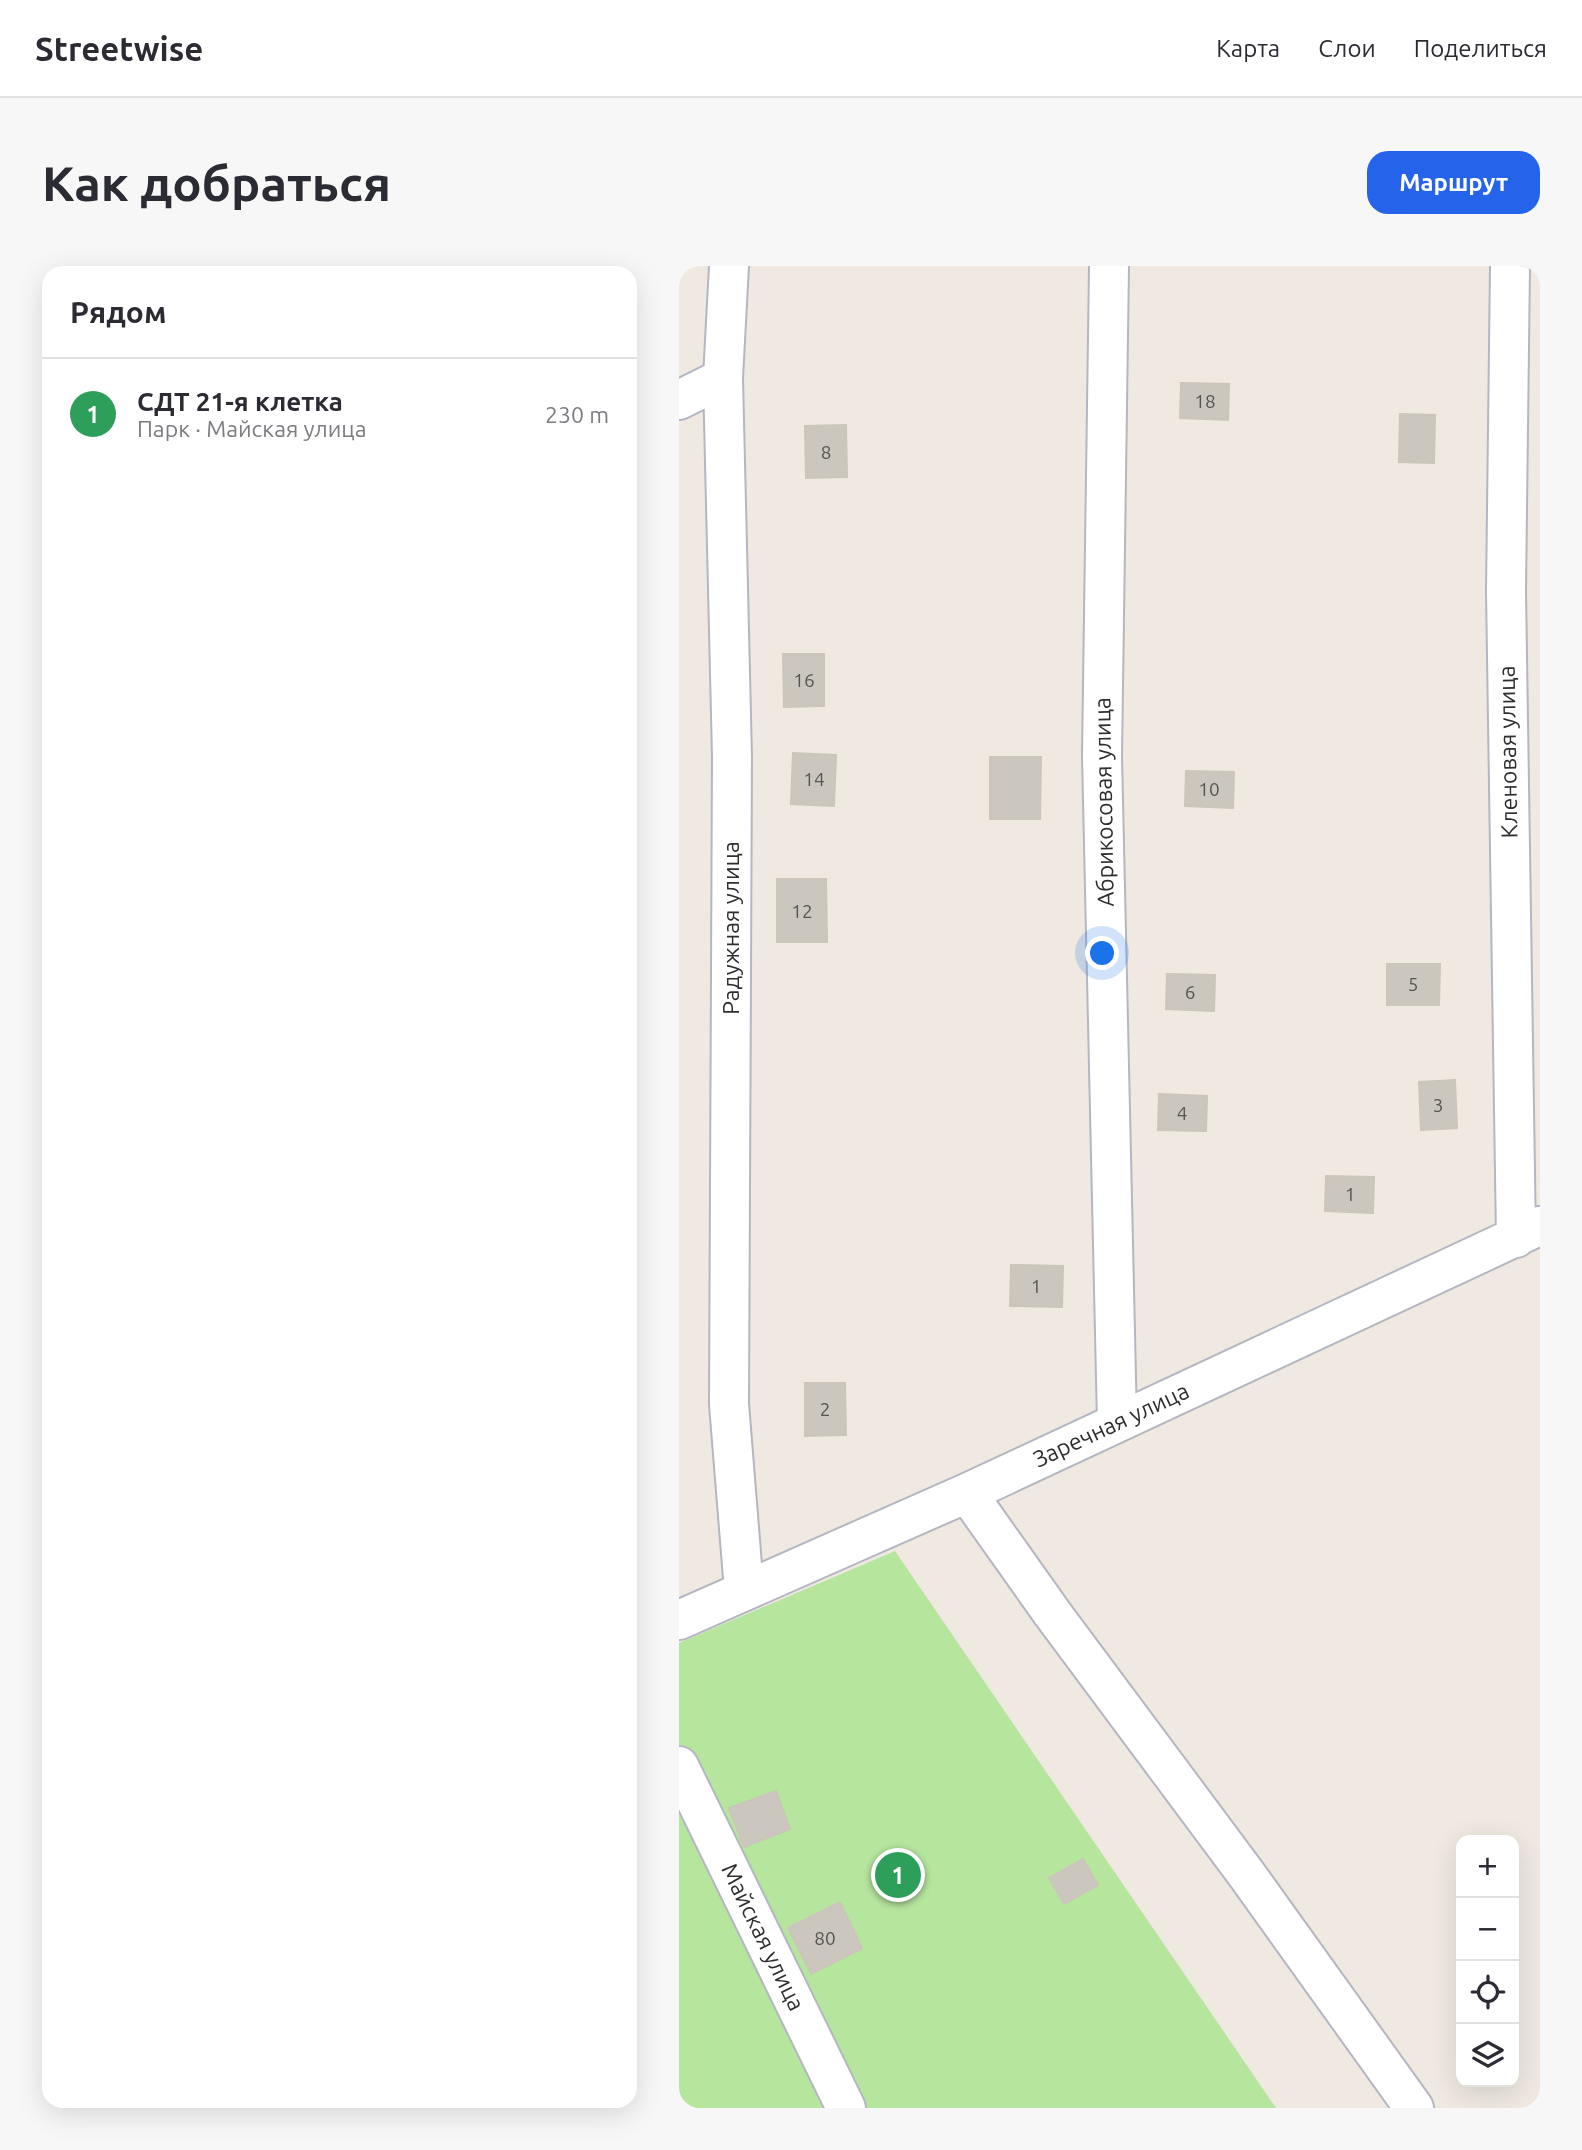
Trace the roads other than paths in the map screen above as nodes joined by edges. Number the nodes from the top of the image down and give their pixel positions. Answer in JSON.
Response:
{"nodes":[{"id":1,"x":729,"y":266,"type":"edge"},
{"id":2,"x":1109,"y":266,"type":"edge"},
{"id":3,"x":1510,"y":266,"type":"edge"},
{"id":4,"x":723,"y":378,"type":"junction"},
{"id":5,"x":679,"y":400,"type":"edge"},
{"id":6,"x":1528,"y":1231,"type":"edge"},
{"id":7,"x":1117,"y":1422,"type":"junction"},
{"id":8,"x":967,"y":1493,"type":"junction"},
{"id":9,"x":744,"y":1590,"type":"junction"},
{"id":10,"x":679,"y":1620,"type":"edge"},
{"id":11,"x":679,"y":1766,"type":"edge"},
{"id":12,"x":846,"y":2108,"type":"edge"},
{"id":13,"x":1414,"y":2108,"type":"edge"}],
"edges":[{"from":1,"to":4,"type":"street","name":"Радужная улица"},
{"from":2,"to":7,"type":"street","name":"Абрикосовая улица"},
{"from":3,"to":6,"type":"street","name":"Кленовая улица"},
{"from":4,"to":5,"type":"street"},
{"from":4,"to":9,"type":"street","name":"Радужная улица"},
{"from":6,"to":7,"type":"street","name":"Заречная улица"},
{"from":7,"to":8,"type":"street","name":"Заречная улица"},
{"from":8,"to":9,"type":"street","name":"Заречная улица"},
{"from":8,"to":13,"type":"street"},
{"from":9,"to":10,"type":"street","name":"Заречная улица"},
{"from":11,"to":12,"type":"street","name":"Майская улица"}]}
